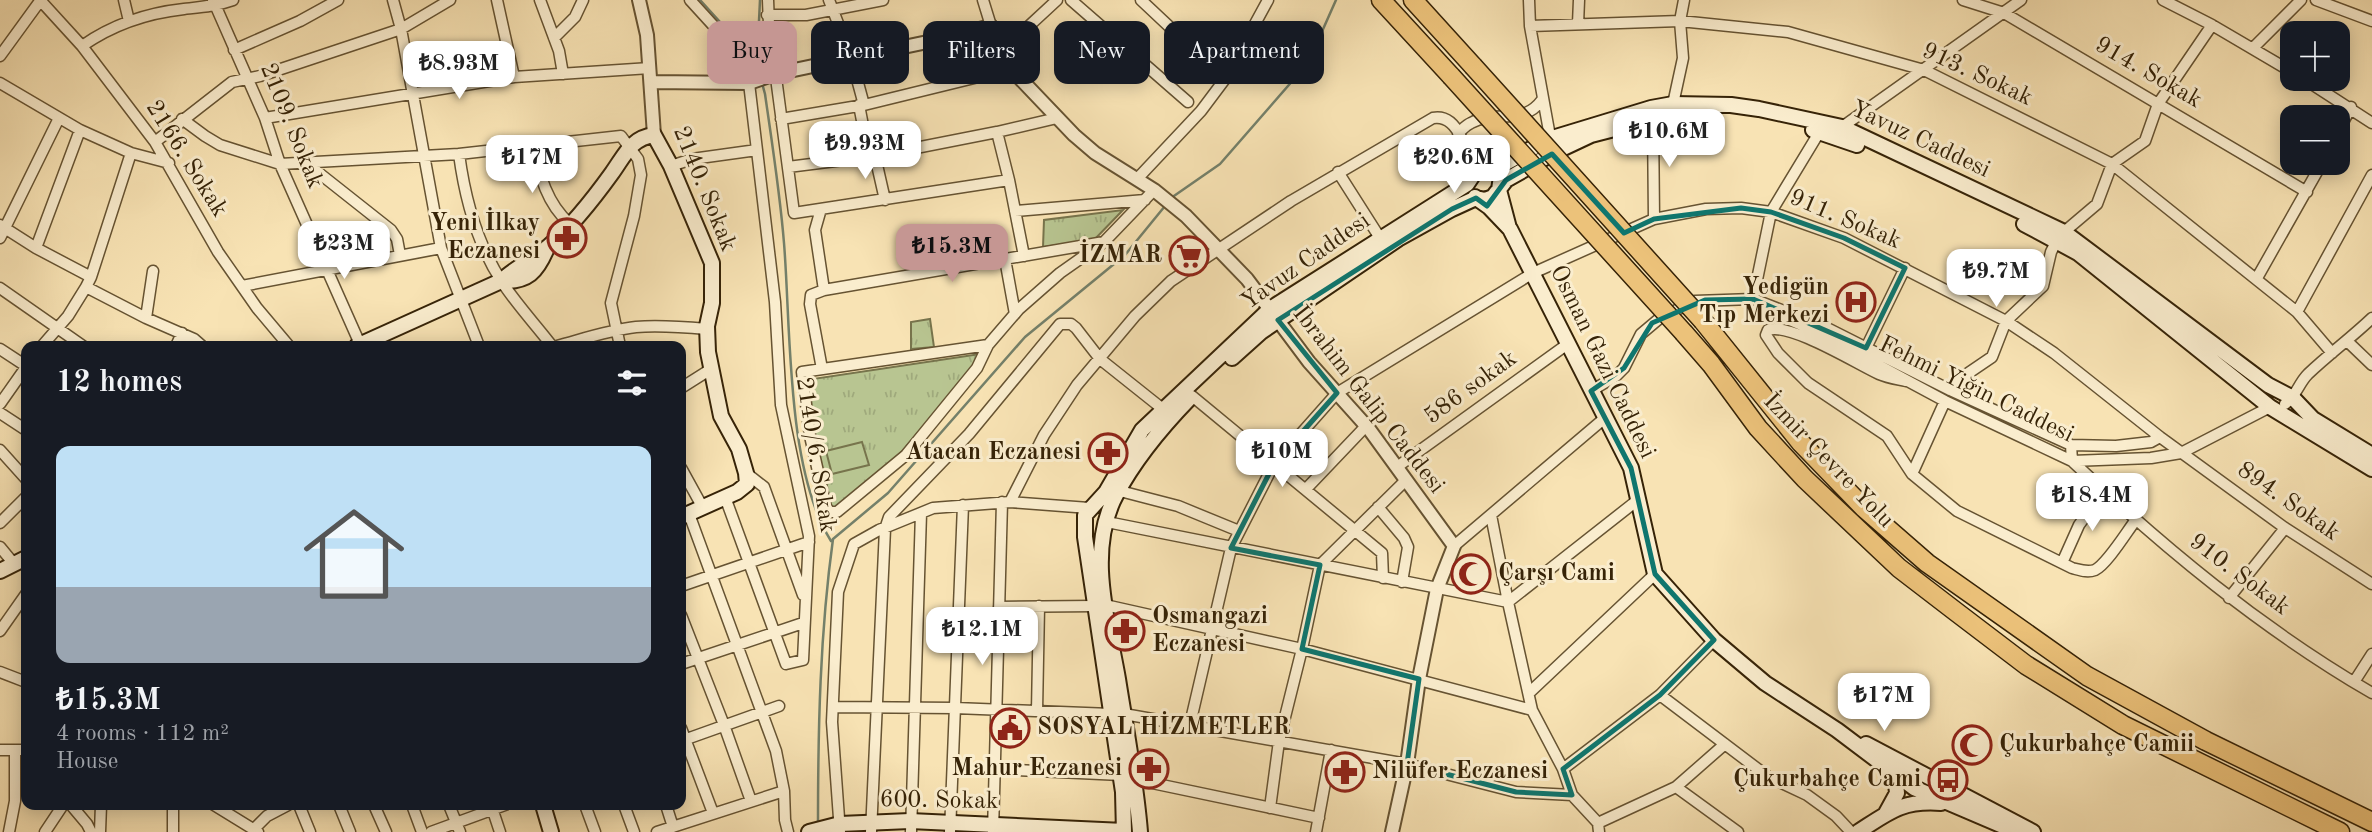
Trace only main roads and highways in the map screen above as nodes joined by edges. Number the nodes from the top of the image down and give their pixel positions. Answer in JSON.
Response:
{"nodes":[{"id":1,"x":1413,"y":0,"type":"edge"},
{"id":2,"x":1383,"y":2,"type":"edge"},
{"id":3,"x":1553,"y":145,"type":"junction"},
{"id":4,"x":1491,"y":168,"type":"junction"},
{"id":5,"x":1472,"y":178,"type":"junction"},
{"id":6,"x":1499,"y":190,"type":"junction"},
{"id":7,"x":1476,"y":198,"type":"junction"},
{"id":8,"x":1510,"y":229,"type":"junction"},
{"id":9,"x":2061,"y":236,"type":"junction"},
{"id":10,"x":1274,"y":315,"type":"junction"},
{"id":11,"x":370,"y":341,"type":"edge"},
{"id":12,"x":2286,"y":398,"type":"junction"},
{"id":13,"x":2270,"y":407,"type":"junction"},
{"id":14,"x":2372,"y":454,"type":"edge"},
{"id":15,"x":2372,"y":469,"type":"edge"},
{"id":16,"x":686,"y":515,"type":"edge"},
{"id":17,"x":1087,"y":515,"type":"junction"},
{"id":18,"x":1106,"y":526,"type":"junction"},
{"id":19,"x":21,"y":563,"type":"edge"},
{"id":20,"x":0,"y":571,"type":"edge"},
{"id":21,"x":1100,"y":605,"type":"junction"},
{"id":22,"x":1837,"y":730,"type":"junction"},
{"id":23,"x":1895,"y":774,"type":"junction"},
{"id":24,"x":1127,"y":777,"type":"junction"},
{"id":25,"x":1917,"y":781,"type":"junction"},
{"id":26,"x":1908,"y":804,"type":"junction"},
{"id":27,"x":1953,"y":804,"type":"junction"},
{"id":28,"x":544,"y":810,"type":"edge"},
{"id":29,"x":1885,"y":814,"type":"junction"},
{"id":30,"x":2372,"y":822,"type":"edge"},
{"id":31,"x":839,"y":827,"type":"edge"},
{"id":32,"x":871,"y":827,"type":"edge"},
{"id":33,"x":910,"y":827,"type":"edge"},
{"id":34,"x":951,"y":827,"type":"edge"},
{"id":35,"x":993,"y":828,"type":"edge"},
{"id":36,"x":1996,"y":828,"type":"edge"},
{"id":37,"x":551,"y":832,"type":"edge"},
{"id":38,"x":809,"y":832,"type":"edge"},
{"id":39,"x":1124,"y":832,"type":"edge"},
{"id":40,"x":1140,"y":832,"type":"edge"},
{"id":41,"x":1858,"y":832,"type":"edge"},
{"id":42,"x":2017,"y":832,"type":"edge"},
{"id":43,"x":2033,"y":832,"type":"edge"},
{"id":44,"x":2340,"y":832,"type":"edge"}],
"edges":[{"from":1,"to":30,"type":"highway","name":"İzmir Çevre Yolu","bridge":true},
{"from":2,"to":44,"type":"highway","name":"İzmir Çevre Yolu","bridge":true},
{"from":3,"to":4,"type":"main road","name":"Yavuz Caddesi"},
{"from":3,"to":6,"type":"main road","name":"Yavuz Caddesi"},
{"from":3,"to":9,"type":"main road","name":"Yavuz Caddesi"},
{"from":3,"to":9,"type":"main road","name":"Yavuz Caddesi"},
{"from":4,"to":5,"type":"main road","name":"Yavuz Caddesi"},
{"from":4,"to":6,"type":"main road"},
{"from":5,"to":7,"type":"main road"},
{"from":5,"to":10,"type":"main road","name":"Yavuz Caddesi"},
{"from":6,"to":7,"type":"main road","name":"Yavuz Caddesi"},
{"from":6,"to":8,"type":"main road"},
{"from":7,"to":8,"type":"main road","name":"Osman Gazi Caddesi"},
{"from":7,"to":10,"type":"main road","name":"Yavuz Caddesi"},
{"from":8,"to":22,"type":"main road","name":"Osman Gazi Caddesi"},
{"from":9,"to":12,"type":"main road","name":"Yavuz Caddesi"},
{"from":9,"to":13,"type":"main road","name":"Yavuz Caddesi"},
{"from":10,"to":17,"type":"main road","name":"Yavuz Caddesi"},
{"from":10,"to":18,"type":"main road","name":"Yavuz Caddesi"},
{"from":11,"to":16,"type":"main road","name":"2140. Sokak"},
{"from":12,"to":13,"type":"main road"},
{"from":12,"to":14,"type":"main road","name":"Yavuz Caddesi"},
{"from":13,"to":15,"type":"main road","name":"Yavuz Caddesi"},
{"from":17,"to":18,"type":"main road"},
{"from":17,"to":21,"type":"main road","name":"Yavuz Caddesi"},
{"from":18,"to":21,"type":"main road","name":"Yavuz Caddesi"},
{"from":19,"to":20,"type":"main road"},
{"from":21,"to":24,"type":"main road","name":"Yavuz Caddesi"},
{"from":21,"to":24,"type":"main road","name":"Yavuz Caddesi"},
{"from":22,"to":23,"type":"main road","name":"Osman Gazi Caddesi"},
{"from":22,"to":25,"type":"main road","name":"Osman Gazi Caddesi"},
{"from":23,"to":25,"type":"main road","name":"Osman Gazi Caddesi"},
{"from":23,"to":29,"type":"main road"},
{"from":24,"to":39,"type":"main road","name":"Yavuz Caddesi"},
{"from":24,"to":40,"type":"main road","name":"Yavuz Caddesi"},
{"from":25,"to":26,"type":"main road"},
{"from":25,"to":27,"type":"main road","name":"Osman Gazi Caddesi"},
{"from":25,"to":29,"type":"main road"},
{"from":25,"to":43,"type":"main road"},
{"from":26,"to":27,"type":"main road"},
{"from":26,"to":29,"type":"main road"},
{"from":27,"to":36,"type":"main road","name":"Osman Gazi Caddesi"},
{"from":28,"to":37,"type":"main road"},
{"from":29,"to":41,"type":"main road"},
{"from":31,"to":32,"type":"main road","name":"600. Sokak"},
{"from":31,"to":38,"type":"main road","name":"600. Sokak"},
{"from":32,"to":33,"type":"main road","name":"600. Sokak"},
{"from":33,"to":34,"type":"main road","name":"600. Sokak"},
{"from":34,"to":35,"type":"main road","name":"600. Sokak"},
{"from":35,"to":39,"type":"main road","name":"600. Sokak"},
{"from":36,"to":42,"type":"main road","name":"Osman Gazi Caddesi"}]}
